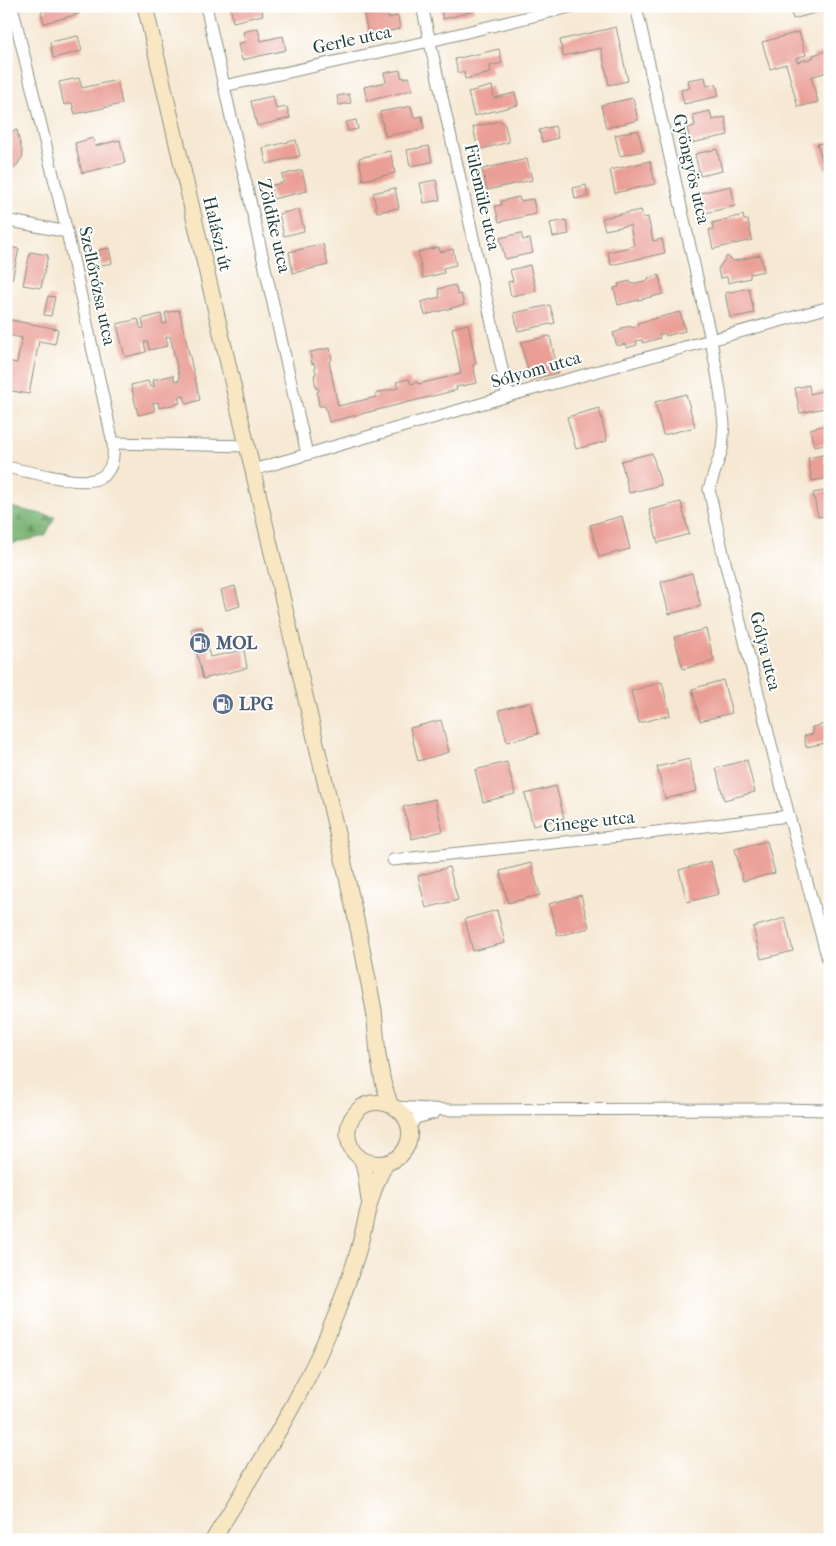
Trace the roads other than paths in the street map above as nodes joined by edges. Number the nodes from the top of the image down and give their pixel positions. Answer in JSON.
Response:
{"nodes":[{"id":1,"x":12,"y":6,"type":"edge"},
{"id":2,"x":145,"y":6,"type":"edge"},
{"id":3,"x":206,"y":6,"type":"edge"},
{"id":4,"x":422,"y":6,"type":"edge"},
{"id":5,"x":574,"y":6,"type":"edge"},
{"id":6,"x":636,"y":6,"type":"edge"},
{"id":7,"x":430,"y":41,"type":"junction"},
{"id":8,"x":224,"y":86,"type":"junction"},
{"id":9,"x":6,"y":220,"type":"edge"},
{"id":10,"x":67,"y":232,"type":"junction"},
{"id":11,"x":830,"y":306,"type":"edge"},
{"id":12,"x":711,"y":340,"type":"junction"},
{"id":13,"x":508,"y":396,"type":"junction"},
{"id":14,"x":113,"y":443,"type":"junction"},
{"id":15,"x":247,"y":446,"type":"junction"},
{"id":16,"x":307,"y":454,"type":"junction"},
{"id":17,"x":6,"y":467,"type":"edge"},
{"id":18,"x":252,"y":470,"type":"junction"},
{"id":19,"x":788,"y":816,"type":"junction"},
{"id":20,"x":393,"y":860,"type":"dead end"},
{"id":21,"x":830,"y":967,"type":"edge"},
{"id":22,"x":378,"y":1055,"type":"junction"},
{"id":23,"x":368,"y":1104,"type":"junction"},
{"id":24,"x":392,"y":1106,"type":"junction"},
{"id":25,"x":448,"y":1110,"type":"junction"},
{"id":26,"x":830,"y":1110,"type":"edge"},
{"id":27,"x":410,"y":1126,"type":"junction"},
{"id":28,"x":361,"y":1159,"type":"junction"},
{"id":29,"x":386,"y":1164,"type":"junction"},
{"id":30,"x":369,"y":1204,"type":"junction"},
{"id":31,"x":213,"y":1540,"type":"edge"}],
"edges":[{"from":1,"to":10,"type":"street","name":"Szellőrózsa utca"},
{"from":2,"to":15,"type":"main road","name":"Halászi út"},
{"from":3,"to":8,"type":"street","name":"Zöldike utca"},
{"from":4,"to":7,"type":"street","name":"Fülemüle utca"},
{"from":5,"to":7,"type":"street","name":"Gerle utca"},
{"from":6,"to":12,"type":"street","name":"Gyöngyös utca"},
{"from":7,"to":8,"type":"street","name":"Gerle utca"},
{"from":7,"to":13,"type":"street","name":"Fülemüle utca"},
{"from":8,"to":16,"type":"street","name":"Zöldike utca"},
{"from":9,"to":10,"type":"street"},
{"from":10,"to":14,"type":"street","name":"Szellőrózsa utca"},
{"from":11,"to":12,"type":"street","name":"Sólyom utca"},
{"from":12,"to":13,"type":"street","name":"Sólyom utca"},
{"from":12,"to":19,"type":"street","name":"Gólya utca"},
{"from":13,"to":16,"type":"street","name":"Sólyom utca"},
{"from":14,"to":15,"type":"street"},
{"from":14,"to":17,"type":"street","name":"Szellőrózsa utca"},
{"from":15,"to":18,"type":"main road","name":"Halászi út"},
{"from":16,"to":18,"type":"street","name":"Sólyom utca"},
{"from":18,"to":22,"type":"main road","name":"Halászi út"},
{"from":19,"to":20,"type":"street","name":"Cinege utca"},
{"from":19,"to":21,"type":"street","name":"Gólya utca"},
{"from":22,"to":23,"type":"main road"},
{"from":22,"to":24,"type":"main road"},
{"from":23,"to":24,"type":"main road"},
{"from":23,"to":28,"type":"main road"},
{"from":24,"to":25,"type":"street"},
{"from":24,"to":27,"type":"main road"},
{"from":25,"to":26,"type":"street"},
{"from":25,"to":27,"type":"street"},
{"from":27,"to":29,"type":"main road"},
{"from":28,"to":29,"type":"main road"},
{"from":28,"to":30,"type":"main road"},
{"from":29,"to":30,"type":"main road"},
{"from":30,"to":31,"type":"main road"}]}
